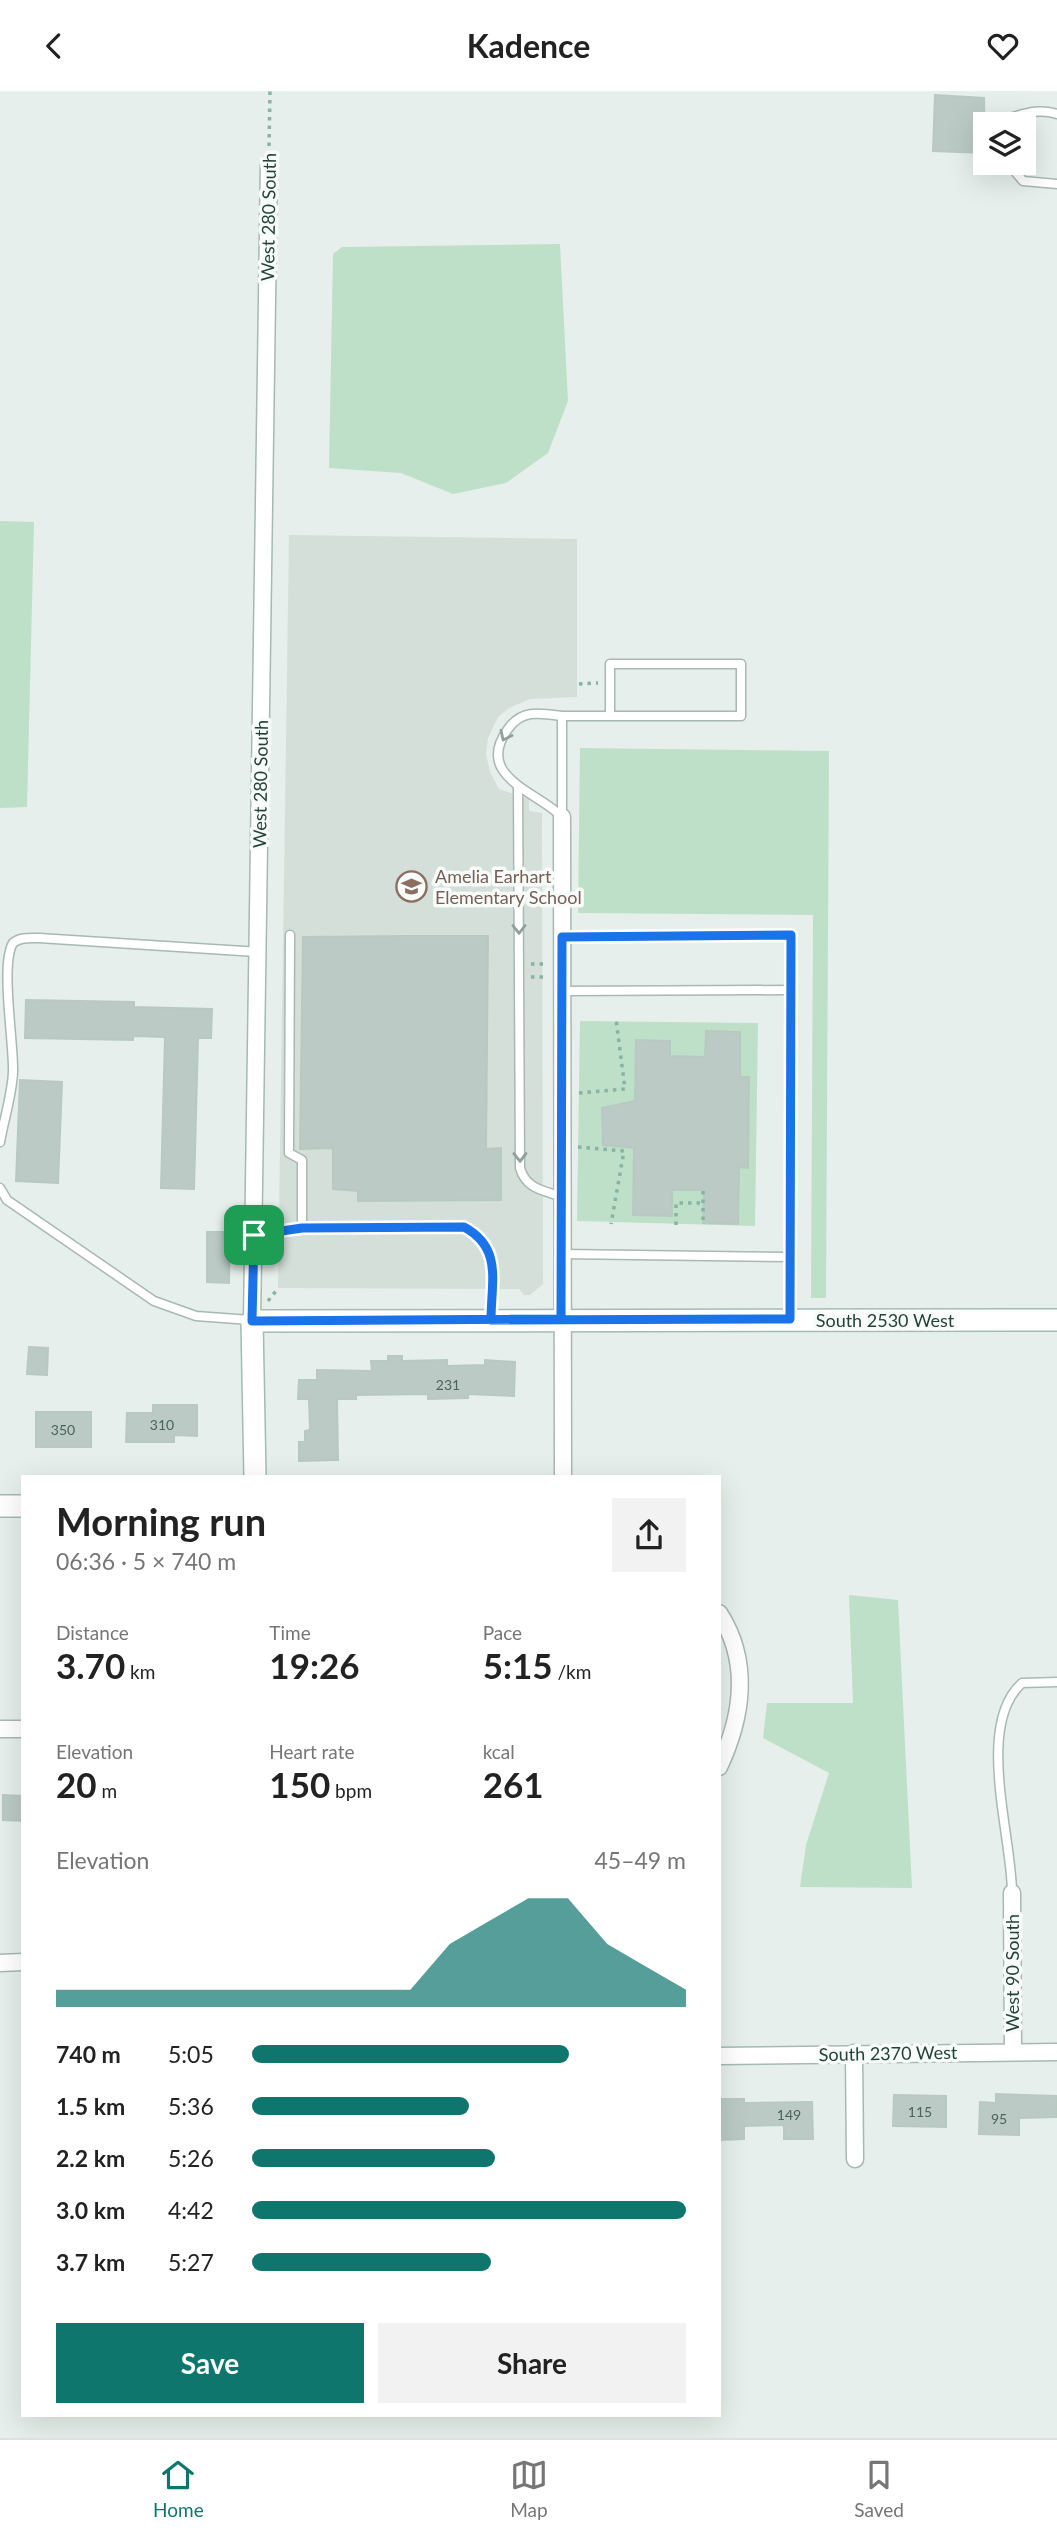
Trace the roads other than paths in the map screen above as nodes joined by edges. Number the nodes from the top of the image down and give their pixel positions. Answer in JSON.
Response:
{"nodes":[{"id":1,"x":1027,"y":112,"type":"edge"},
{"id":2,"x":1057,"y":114,"type":"edge"},
{"id":3,"x":269,"y":163,"type":"road end"},
{"id":4,"x":1018,"y":175,"type":"edge"},
{"id":5,"x":1057,"y":184,"type":"edge"},
{"id":6,"x":562,"y":716,"type":"junction"},
{"id":7,"x":610,"y":716,"type":"junction"},
{"id":8,"x":518,"y":787,"type":"junction"},
{"id":9,"x":562,"y":817,"type":"junction"},
{"id":10,"x":290,"y":935,"type":"dead end"},
{"id":11,"x":562,"y":937,"type":"junction"},
{"id":12,"x":258,"y":952,"type":"junction"},
{"id":13,"x":791,"y":990,"type":"junction"},
{"id":14,"x":562,"y":991,"type":"junction"},
{"id":15,"x":0,"y":1142,"type":"edge"},
{"id":16,"x":0,"y":1188,"type":"edge"},
{"id":17,"x":562,"y":1197,"type":"junction"},
{"id":18,"x":302,"y":1228,"type":"junction"},
{"id":19,"x":254,"y":1235,"type":"junction"},
{"id":20,"x":561,"y":1254,"type":"junction"},
{"id":21,"x":790,"y":1257,"type":"junction"},
{"id":22,"x":561,"y":1319,"type":"junction"},
{"id":23,"x":790,"y":1319,"type":"junction"},
{"id":24,"x":491,"y":1320,"type":"junction"},
{"id":25,"x":1057,"y":1320,"type":"edge"},
{"id":26,"x":252,"y":1321,"type":"junction"},
{"id":27,"x":255,"y":1475,"type":"edge"},
{"id":28,"x":563,"y":1475,"type":"edge"},
{"id":29,"x":0,"y":1506,"type":"edge"},
{"id":30,"x":21,"y":1506,"type":"edge"},
{"id":31,"x":721,"y":1617,"type":"edge"},
{"id":32,"x":1057,"y":1682,"type":"edge"},
{"id":33,"x":0,"y":1729,"type":"edge"},
{"id":34,"x":21,"y":1729,"type":"edge"},
{"id":35,"x":721,"y":1762,"type":"edge"},
{"id":36,"x":1012,"y":1893,"type":"joint"},
{"id":37,"x":21,"y":1962,"type":"edge"},
{"id":38,"x":0,"y":1963,"type":"edge"},
{"id":39,"x":1013,"y":2052,"type":"junction"},
{"id":40,"x":1057,"y":2052,"type":"edge"},
{"id":41,"x":854,"y":2053,"type":"junction"},
{"id":42,"x":721,"y":2056,"type":"edge"},
{"id":43,"x":855,"y":2159,"type":"dead end"}],
"edges":[{"from":1,"to":2,"type":"lane"},
{"from":3,"to":12,"type":"street","name":"West 280 South"},
{"from":4,"to":5,"type":"lane"},
{"from":6,"to":7,"type":"lane"},
{"from":6,"to":8,"type":"lane","one_way":true},
{"from":6,"to":9,"type":"lane"},
{"from":7,"to":7,"type":"lane"},
{"from":8,"to":9,"type":"lane"},
{"from":8,"to":17,"type":"lane","one_way":true},
{"from":9,"to":11,"type":"street"},
{"from":10,"to":18,"type":"lane"},
{"from":11,"to":13,"type":"lane"},
{"from":11,"to":14,"type":"street"},
{"from":12,"to":15,"type":"lane"},
{"from":12,"to":19,"type":"street","name":"West 280 South"},
{"from":13,"to":14,"type":"lane"},
{"from":13,"to":21,"type":"lane"},
{"from":14,"to":17,"type":"street"},
{"from":16,"to":26,"type":"lane"},
{"from":17,"to":20,"type":"street"},
{"from":18,"to":19,"type":"lane"},
{"from":18,"to":24,"type":"lane"},
{"from":19,"to":26,"type":"street","name":"West 280 South"},
{"from":20,"to":21,"type":"lane"},
{"from":20,"to":22,"type":"street"},
{"from":21,"to":23,"type":"lane"},
{"from":22,"to":23,"type":"street","name":"South 2530 West"},
{"from":22,"to":24,"type":"street","name":"South 2530 West"},
{"from":22,"to":28,"type":"street"},
{"from":23,"to":25,"type":"street","name":"South 2530 West"},
{"from":24,"to":26,"type":"street","name":"South 2530 West"},
{"from":26,"to":27,"type":"street","name":"West 280 South"},
{"from":29,"to":30,"type":"street"},
{"from":31,"to":35,"type":"street"},
{"from":32,"to":36,"type":"lane"},
{"from":33,"to":34,"type":"street"},
{"from":36,"to":39,"type":"street","name":"West 90 South"},
{"from":37,"to":38,"type":"street"},
{"from":39,"to":40,"type":"street","name":"South 2370 West"},
{"from":39,"to":41,"type":"street","name":"South 2370 West"},
{"from":41,"to":42,"type":"street","name":"South 2370 West"},
{"from":41,"to":43,"type":"street"}]}
